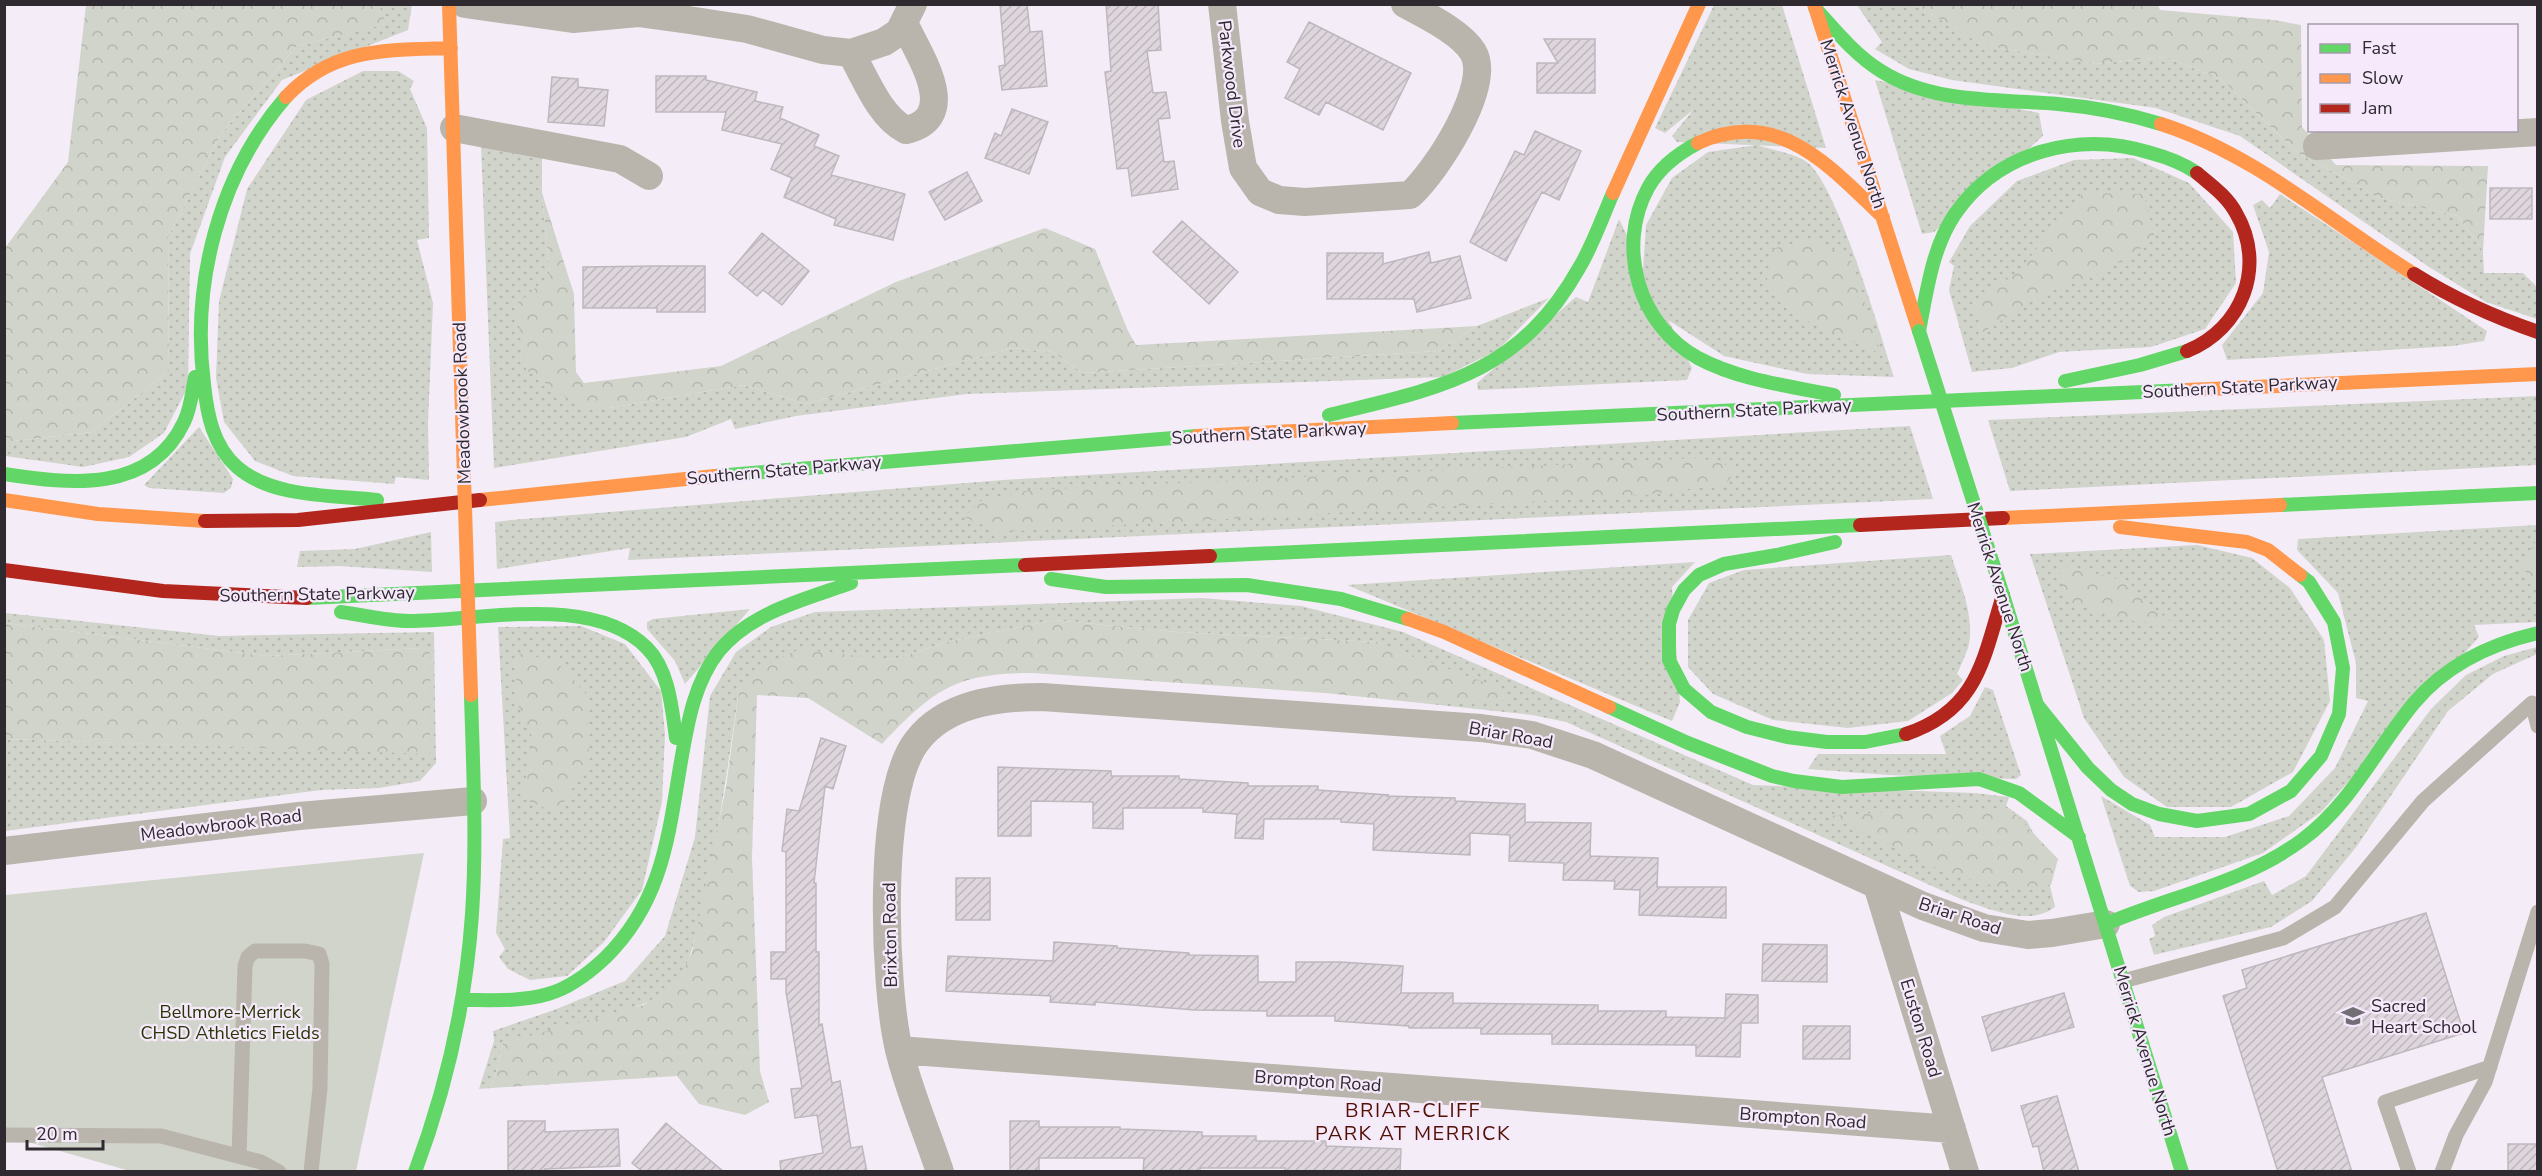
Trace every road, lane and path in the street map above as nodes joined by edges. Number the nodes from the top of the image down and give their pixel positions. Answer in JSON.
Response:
{"nodes":[{"id":1,"x":449,"y":4,"type":"edge"},
{"id":2,"x":465,"y":4,"type":"edge"},
{"id":3,"x":1222,"y":4,"type":"edge"},
{"id":4,"x":1405,"y":4,"type":"edge"},
{"id":5,"x":1699,"y":4,"type":"edge"},
{"id":6,"x":1814,"y":6,"type":"edge"},
{"id":7,"x":908,"y":14,"type":"edge"},
{"id":8,"x":451,"y":48,"type":"junction"},
{"id":9,"x":851,"y":53,"type":"junction"},
{"id":10,"x":454,"y":128,"type":"junction"},
{"id":11,"x":2538,"y":132,"type":"edge"},
{"id":12,"x":2317,"y":146,"type":"dead end"},
{"id":13,"x":649,"y":176,"type":"dead end"},
{"id":14,"x":1883,"y":217,"type":"junction"},
{"id":15,"x":1919,"y":331,"type":"junction"},
{"id":16,"x":2538,"y":332,"type":"edge"},
{"id":17,"x":200,"y":349,"type":"junction"},
{"id":18,"x":2538,"y":374,"type":"edge"},
{"id":19,"x":1992,"y":399,"type":"junction"},
{"id":20,"x":1880,"y":405,"type":"junction"},
{"id":21,"x":1263,"y":432,"type":"junction"},
{"id":22,"x":4,"y":474,"type":"edge"},
{"id":23,"x":2538,"y":492,"type":"edge"},
{"id":24,"x":4,"y":500,"type":"edge"},
{"id":25,"x":427,"y":506,"type":"junction"},
{"id":26,"x":2035,"y":516,"type":"junction"},
{"id":27,"x":1929,"y":522,"type":"junction"},
{"id":28,"x":969,"y":568,"type":"junction"},
{"id":29,"x":4,"y":570,"type":"edge"},
{"id":30,"x":881,"y":572,"type":"junction"},
{"id":31,"x":2003,"y":594,"type":"junction"},
{"id":32,"x":234,"y":597,"type":"junction"},
{"id":33,"x":2538,"y":633,"type":"edge"},
{"id":34,"x":2038,"y":706,"type":"junction"},
{"id":35,"x":2538,"y":726,"type":"edge"},
{"id":36,"x":905,"y":765,"type":"joint"},
{"id":37,"x":677,"y":784,"type":"junction"},
{"id":38,"x":473,"y":801,"type":"junction"},
{"id":39,"x":2079,"y":837,"type":"junction"},
{"id":40,"x":4,"y":851,"type":"edge"},
{"id":41,"x":1877,"y":885,"type":"junction"},
{"id":42,"x":2538,"y":912,"type":"edge"},
{"id":43,"x":2106,"y":924,"type":"junction"},
{"id":44,"x":2123,"y":981,"type":"junction"},
{"id":45,"x":462,"y":1000,"type":"junction"},
{"id":46,"x":899,"y":1050,"type":"junction"},
{"id":47,"x":2490,"y":1067,"type":"junction"},
{"id":48,"x":1952,"y":1129,"type":"junction"},
{"id":49,"x":4,"y":1135,"type":"edge"},
{"id":50,"x":239,"y":1156,"type":"junction"},
{"id":51,"x":279,"y":1172,"type":"edge"},
{"id":52,"x":311,"y":1172,"type":"edge"},
{"id":53,"x":415,"y":1172,"type":"edge"},
{"id":54,"x":940,"y":1172,"type":"edge"},
{"id":55,"x":1965,"y":1172,"type":"edge"},
{"id":56,"x":2182,"y":1172,"type":"edge"},
{"id":57,"x":2409,"y":1172,"type":"edge"},
{"id":58,"x":2442,"y":1172,"type":"edge"}],
"edges":[{"from":1,"to":8,"type":"main road","name":"Meadowbrook Road"},
{"from":2,"to":9,"type":"street"},
{"from":3,"to":4,"type":"street","name":"Parkwood Drive"},
{"from":5,"to":21,"type":"main road"},
{"from":6,"to":14,"type":"main road","name":"Merrick Avenue North"},
{"from":6,"to":16,"type":"main road"},
{"from":7,"to":9,"type":"street"},
{"from":7,"to":9,"type":"street"},
{"from":8,"to":10,"type":"main road","name":"Meadowbrook Road"},
{"from":8,"to":17,"type":"main road"},
{"from":10,"to":13,"type":"street"},
{"from":10,"to":38,"type":"main road","name":"Meadowbrook Road","bridge":true},
{"from":11,"to":12,"type":"street"},
{"from":14,"to":15,"type":"main road","name":"Merrick Avenue North"},
{"from":14,"to":20,"type":"main road"},
{"from":15,"to":19,"type":"main road"},
{"from":15,"to":31,"type":"main road","name":"Merrick Avenue North","bridge":true},
{"from":17,"to":22,"type":"main road"},
{"from":17,"to":25,"type":"main road"},
{"from":18,"to":19,"type":"main road","name":"Southern State Parkway"},
{"from":19,"to":20,"type":"main road","name":"Southern State Parkway"},
{"from":20,"to":21,"type":"main road","name":"Southern State Parkway"},
{"from":21,"to":25,"type":"main road","name":"Southern State Parkway"},
{"from":23,"to":26,"type":"main road","name":"Southern State Parkway"},
{"from":24,"to":25,"type":"main road","name":"Southern State Parkway"},
{"from":26,"to":27,"type":"main road","name":"Southern State Parkway"},
{"from":26,"to":34,"type":"main road"},
{"from":27,"to":28,"type":"main road","name":"Southern State Parkway"},
{"from":27,"to":31,"type":"main road"},
{"from":28,"to":30,"type":"main road","name":"Southern State Parkway"},
{"from":28,"to":39,"type":"main road"},
{"from":29,"to":32,"type":"main road","name":"Southern State Parkway"},
{"from":30,"to":32,"type":"main road","name":"Southern State Parkway"},
{"from":30,"to":37,"type":"main road"},
{"from":31,"to":34,"type":"main road","name":"Merrick Avenue North"},
{"from":32,"to":37,"type":"main road"},
{"from":33,"to":43,"type":"main road"},
{"from":34,"to":39,"type":"main road","name":"Merrick Avenue North"},
{"from":35,"to":44,"type":"lane"},
{"from":36,"to":41,"type":"street","name":"Briar Road"},
{"from":36,"to":46,"type":"street","name":"Brixton Road"},
{"from":37,"to":45,"type":"main road"},
{"from":38,"to":40,"type":"street","name":"Meadowbrook Road"},
{"from":38,"to":45,"type":"main road","name":"Meadowbrook Road"},
{"from":39,"to":43,"type":"main road","name":"Merrick Avenue North"},
{"from":41,"to":43,"type":"street","name":"Briar Road"},
{"from":41,"to":48,"type":"street","name":"Euston Road"},
{"from":42,"to":47,"type":"lane"},
{"from":43,"to":44,"type":"main road","name":"Merrick Avenue North"},
{"from":44,"to":56,"type":"main road","name":"Merrick Avenue North"},
{"from":45,"to":53,"type":"main road","name":"Meadowbrook Road"},
{"from":46,"to":48,"type":"street","name":"Brompton Road"},
{"from":46,"to":54,"type":"street","name":"Brixton Road"},
{"from":47,"to":57,"type":"lane"},
{"from":47,"to":58,"type":"lane"},
{"from":48,"to":55,"type":"street","name":"Euston Road"},
{"from":49,"to":50,"type":"lane"},
{"from":50,"to":51,"type":"lane"},
{"from":50,"to":52,"type":"lane"}]}
